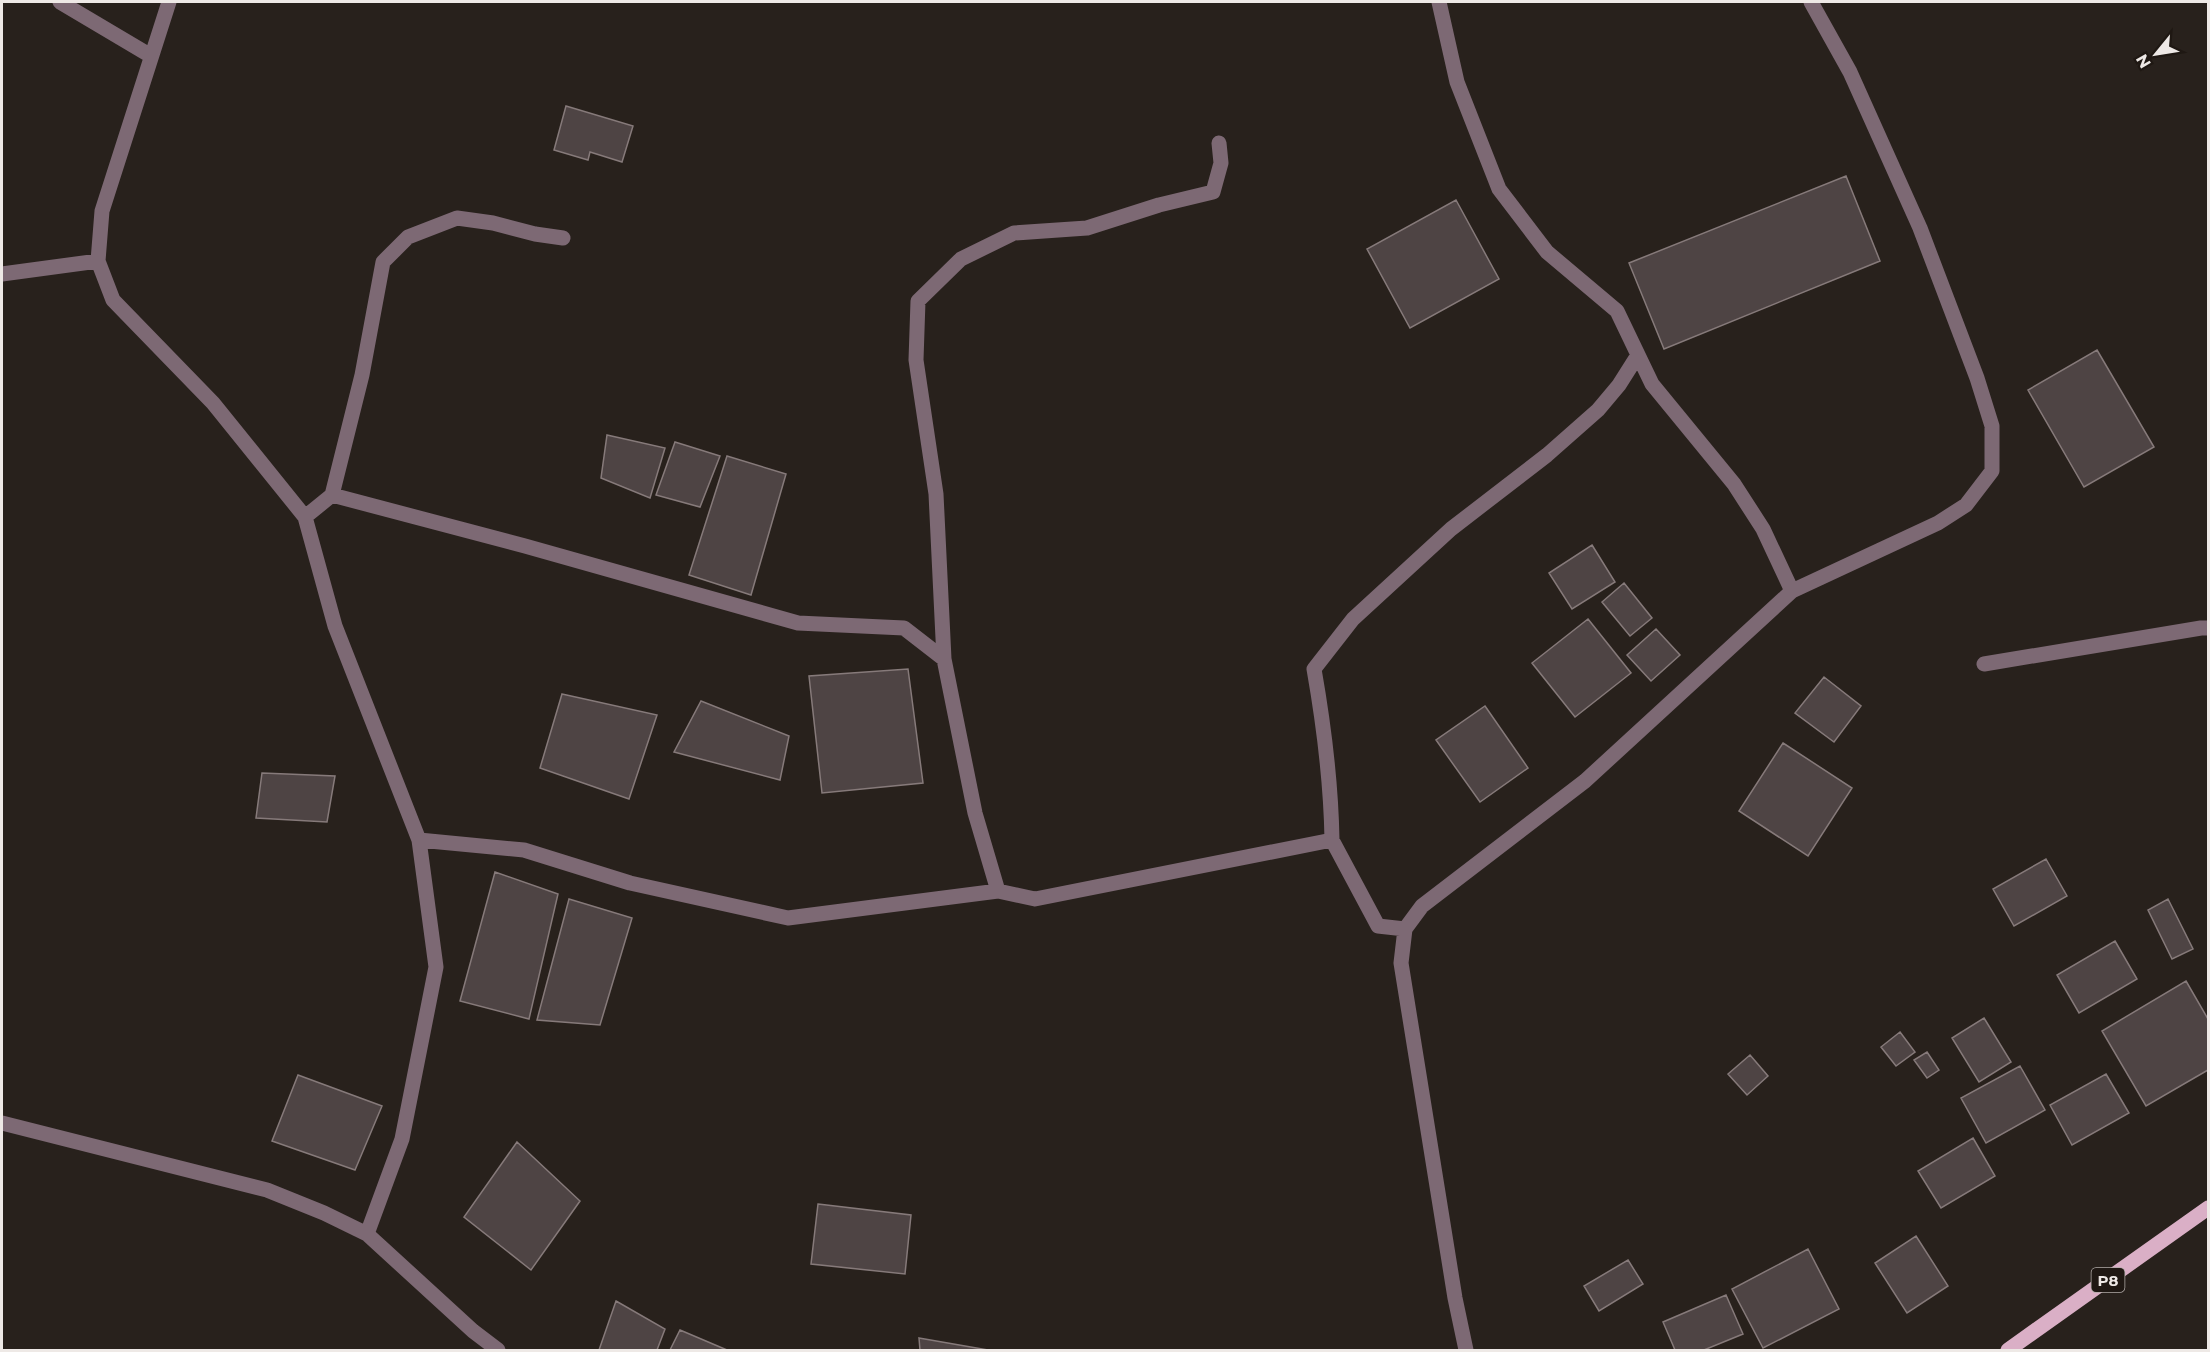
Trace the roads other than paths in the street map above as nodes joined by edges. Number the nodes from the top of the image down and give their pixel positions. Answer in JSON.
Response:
{"nodes":[{"id":1,"x":60,"y":2,"type":"edge"},
{"id":2,"x":169,"y":2,"type":"edge"},
{"id":3,"x":1439,"y":2,"type":"edge"},
{"id":4,"x":1811,"y":2,"type":"edge"},
{"id":5,"x":151,"y":56,"type":"junction"},
{"id":6,"x":1219,"y":143,"type":"dead end"},
{"id":7,"x":563,"y":238,"type":"dead end"},
{"id":8,"x":98,"y":261,"type":"junction"},
{"id":9,"x":2,"y":274,"type":"edge"},
{"id":10,"x":1638,"y":355,"type":"junction"},
{"id":11,"x":332,"y":495,"type":"junction"},
{"id":12,"x":305,"y":517,"type":"junction"},
{"id":13,"x":1792,"y":591,"type":"junction"},
{"id":14,"x":2208,"y":628,"type":"edge"},
{"id":15,"x":944,"y":659,"type":"junction"},
{"id":16,"x":1984,"y":664,"type":"dead end"},
{"id":17,"x":419,"y":840,"type":"junction"},
{"id":18,"x":1332,"y":840,"type":"junction"},
{"id":19,"x":998,"y":891,"type":"junction"},
{"id":20,"x":1405,"y":929,"type":"junction"},
{"id":21,"x":2,"y":1123,"type":"edge"},
{"id":22,"x":2208,"y":1208,"type":"edge"},
{"id":23,"x":367,"y":1234,"type":"junction"},
{"id":24,"x":498,"y":1350,"type":"edge"},
{"id":25,"x":1466,"y":1350,"type":"edge"},
{"id":26,"x":2008,"y":1350,"type":"edge"}],
"edges":[{"from":1,"to":5,"type":"street"},
{"from":2,"to":5,"type":"street"},
{"from":3,"to":10,"type":"street"},
{"from":4,"to":13,"type":"street"},
{"from":5,"to":8,"type":"street"},
{"from":6,"to":15,"type":"street"},
{"from":7,"to":11,"type":"street"},
{"from":8,"to":9,"type":"street"},
{"from":8,"to":12,"type":"street"},
{"from":10,"to":13,"type":"street"},
{"from":10,"to":18,"type":"street"},
{"from":11,"to":12,"type":"street"},
{"from":11,"to":15,"type":"street"},
{"from":12,"to":17,"type":"street"},
{"from":13,"to":20,"type":"street"},
{"from":14,"to":16,"type":"street"},
{"from":15,"to":19,"type":"street"},
{"from":17,"to":19,"type":"street"},
{"from":17,"to":23,"type":"street"},
{"from":18,"to":19,"type":"street"},
{"from":18,"to":20,"type":"street"},
{"from":20,"to":25,"type":"street"},
{"from":21,"to":23,"type":"street"},
{"from":22,"to":26,"type":"main road","number":"P8"},
{"from":23,"to":24,"type":"street"}]}
